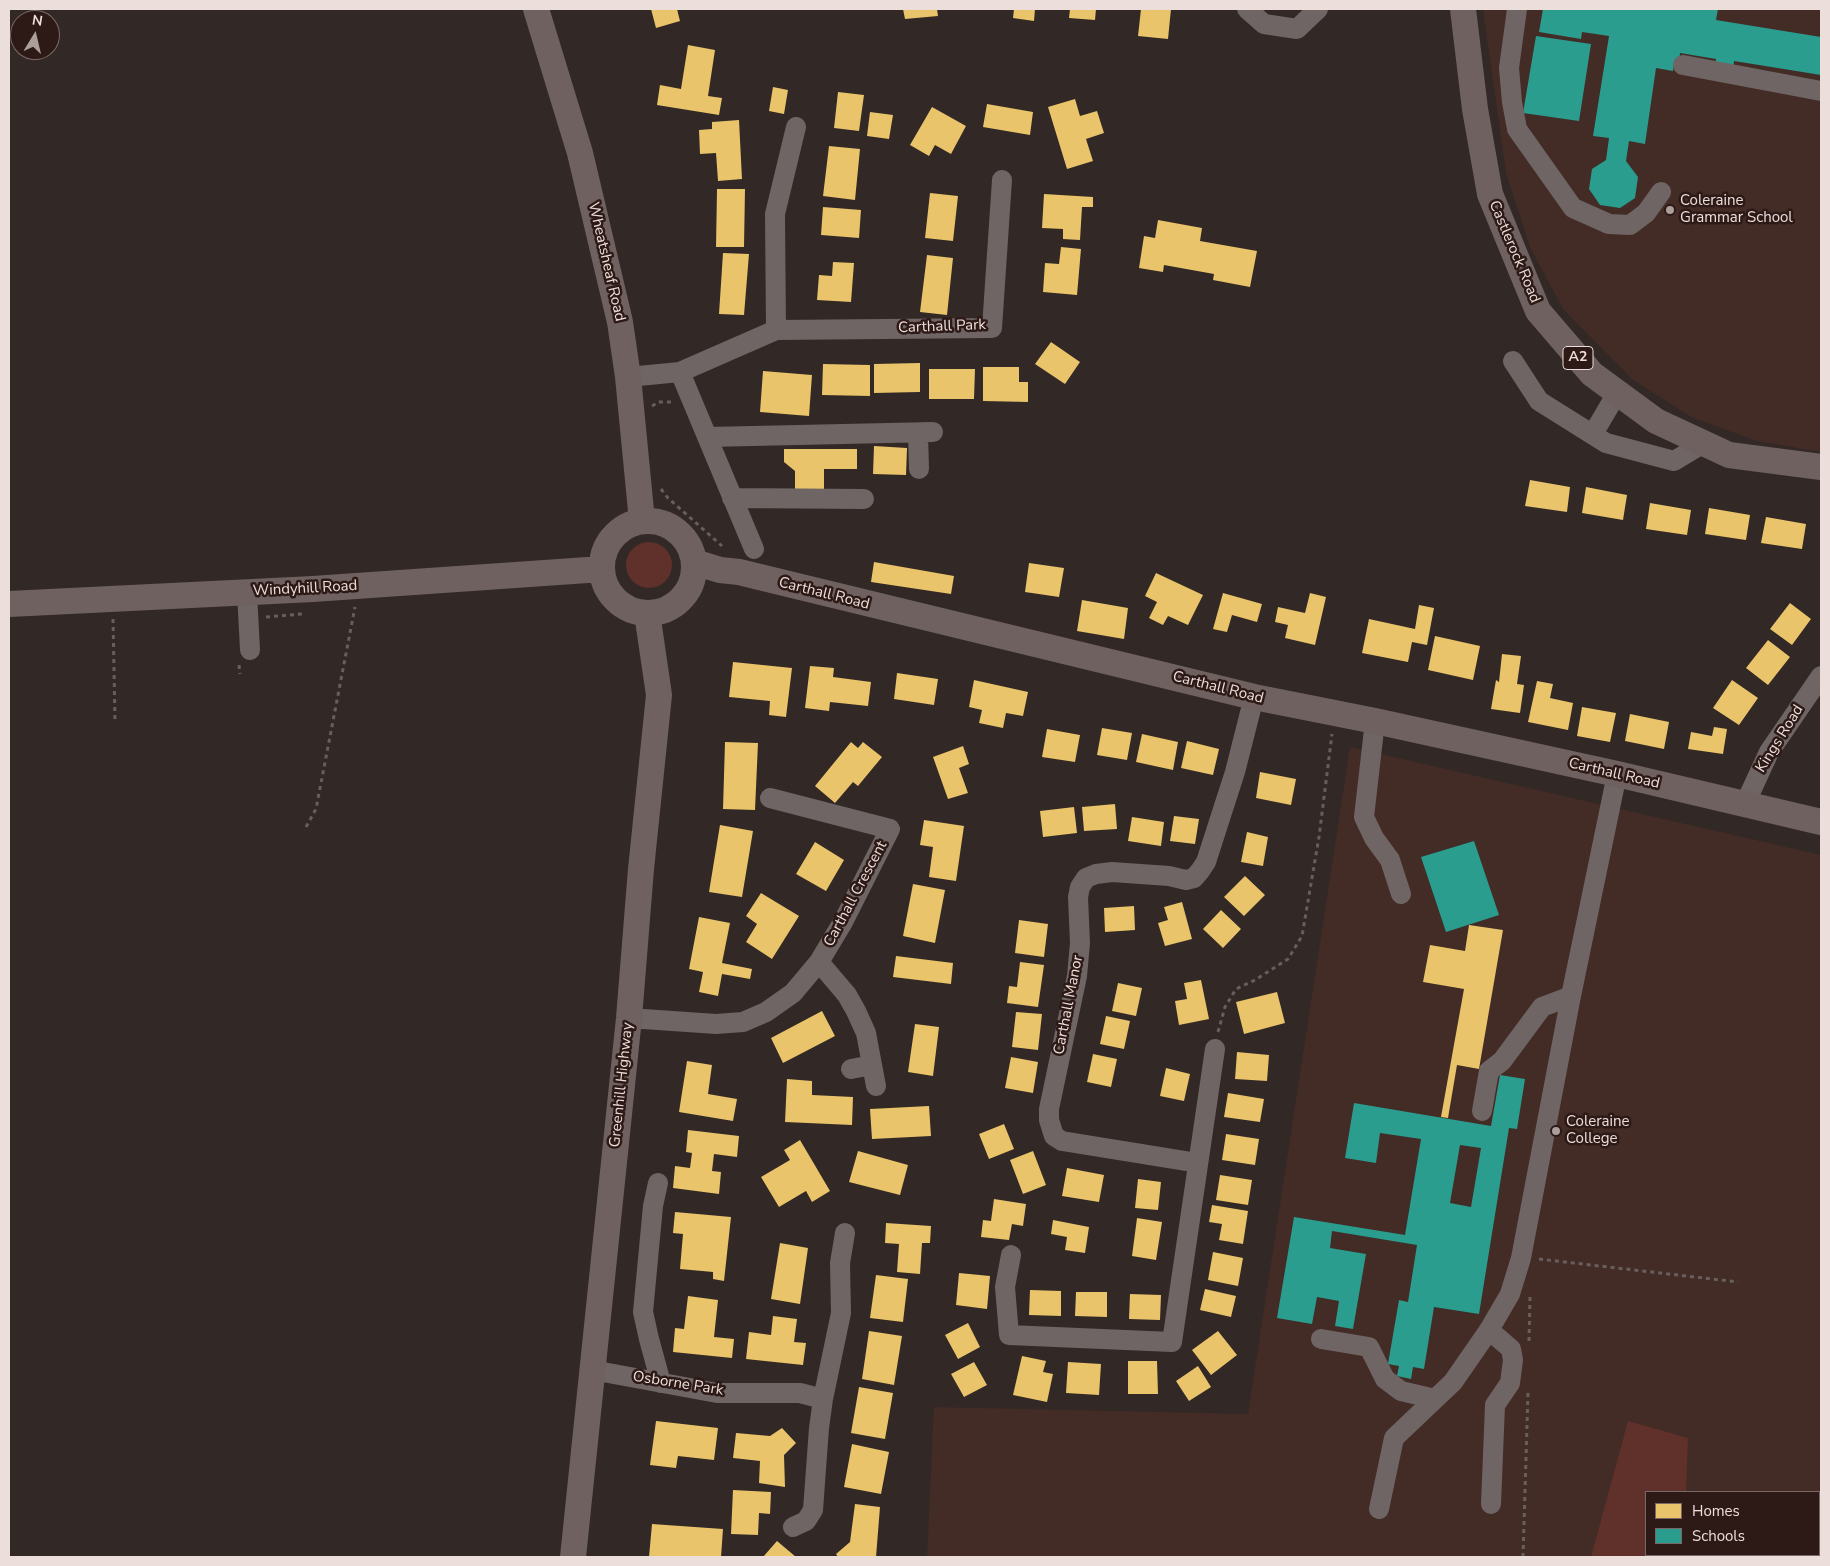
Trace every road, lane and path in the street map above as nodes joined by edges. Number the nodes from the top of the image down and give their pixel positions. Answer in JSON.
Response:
{"nodes":[{"id":1,"x":536,"y":9,"type":"edge"},
{"id":2,"x":1247,"y":9,"type":"edge"},
{"id":3,"x":1318,"y":9,"type":"edge"},
{"id":4,"x":1463,"y":9,"type":"edge"},
{"id":5,"x":1517,"y":9,"type":"edge"},
{"id":6,"x":1683,"y":65,"type":"dead end"},
{"id":7,"x":1821,"y":91,"type":"edge"},
{"id":8,"x":796,"y":127,"type":"dead end"},
{"id":9,"x":1002,"y":180,"type":"dead end"},
{"id":10,"x":1662,"y":192,"type":"dead end"},
{"id":11,"x":776,"y":330,"type":"junction"},
{"id":12,"x":1513,"y":361,"type":"dead end"},
{"id":13,"x":680,"y":372,"type":"junction"},
{"id":14,"x":628,"y":377,"type":"junction"},
{"id":15,"x":1617,"y":392,"type":"junction"},
{"id":16,"x":648,"y":411,"type":"dead end"},
{"id":17,"x":696,"y":411,"type":"junction"},
{"id":18,"x":1592,"y":434,"type":"junction"},
{"id":19,"x":707,"y":437,"type":"junction"},
{"id":20,"x":1704,"y":443,"type":"junction"},
{"id":21,"x":1821,"y":467,"type":"edge"},
{"id":22,"x":919,"y":469,"type":"dead end"},
{"id":23,"x":658,"y":483,"type":"dead end"},
{"id":24,"x":732,"y":498,"type":"junction"},
{"id":25,"x":864,"y":499,"type":"dead end"},
{"id":26,"x":642,"y":521,"type":"junction"},
{"id":27,"x":754,"y":549,"type":"dead end"},
{"id":28,"x":729,"y":551,"type":"dead end"},
{"id":29,"x":694,"y":562,"type":"junction"},
{"id":30,"x":602,"y":569,"type":"junction"},
{"id":31,"x":355,"y":587,"type":"junction"},
{"id":32,"x":247,"y":592,"type":"junction"},
{"id":33,"x":113,"y":599,"type":"junction"},
{"id":34,"x":9,"y":604,"type":"edge"},
{"id":35,"x":302,"y":605,"type":"dead end"},
{"id":36,"x":647,"y":613,"type":"junction"},
{"id":37,"x":248,"y":618,"type":"junction"},
{"id":38,"x":250,"y":650,"type":"dead end"},
{"id":39,"x":1821,"y":676,"type":"edge"},
{"id":40,"x":1254,"y":697,"type":"junction"},
{"id":41,"x":1335,"y":714,"type":"junction"},
{"id":42,"x":115,"y":721,"type":"dead end"},
{"id":43,"x":1374,"y":722,"type":"junction"},
{"id":44,"x":1617,"y":774,"type":"junction"},
{"id":45,"x":770,"y":798,"type":"dead end"},
{"id":46,"x":1745,"y":804,"type":"junction"},
{"id":47,"x":1821,"y":822,"type":"edge"},
{"id":48,"x":306,"y":827,"type":"dead end"},
{"id":49,"x":1401,"y":894,"type":"dead end"},
{"id":50,"x":819,"y":962,"type":"junction"},
{"id":51,"x":1571,"y":996,"type":"junction"},
{"id":52,"x":629,"y":1018,"type":"junction"},
{"id":53,"x":1214,"y":1049,"type":"joint"},
{"id":54,"x":872,"y":1065,"type":"junction"},
{"id":55,"x":851,"y":1069,"type":"dead end"},
{"id":56,"x":876,"y":1086,"type":"dead end"},
{"id":57,"x":1482,"y":1111,"type":"dead end"},
{"id":58,"x":1198,"y":1163,"type":"junction"},
{"id":59,"x":658,"y":1183,"type":"dead end"},
{"id":60,"x":845,"y":1233,"type":"dead end"},
{"id":61,"x":1011,"y":1255,"type":"dead end"},
{"id":62,"x":1542,"y":1260,"type":"dead end"},
{"id":63,"x":1515,"y":1277,"type":"junction"},
{"id":64,"x":1738,"y":1282,"type":"dead end"},
{"id":65,"x":1489,"y":1330,"type":"junction"},
{"id":66,"x":1321,"y":1339,"type":"dead end"},
{"id":67,"x":1529,"y":1349,"type":"dead end"},
{"id":68,"x":592,"y":1370,"type":"junction"},
{"id":69,"x":661,"y":1384,"type":"junction"},
{"id":70,"x":1528,"y":1388,"type":"dead end"},
{"id":71,"x":823,"y":1399,"type":"junction"},
{"id":72,"x":1435,"y":1399,"type":"junction"},
{"id":73,"x":1491,"y":1504,"type":"dead end"},
{"id":74,"x":1379,"y":1509,"type":"dead end"},
{"id":75,"x":793,"y":1527,"type":"dead end"},
{"id":76,"x":574,"y":1557,"type":"edge"},
{"id":77,"x":1523,"y":1557,"type":"edge"}],
"edges":[{"from":1,"to":14,"type":"main road","name":"Wheatsheaf Road"},
{"from":2,"to":3,"type":"street"},
{"from":4,"to":15,"type":"main road","name":"Castlerock Road","number":"A2"},
{"from":5,"to":10,"type":"street"},
{"from":6,"to":7,"type":"street"},
{"from":8,"to":11,"type":"street"},
{"from":9,"to":11,"type":"street","name":"Carthall Park"},
{"from":11,"to":13,"type":"street","name":"Carthall Park"},
{"from":12,"to":18,"type":"street"},
{"from":13,"to":14,"type":"street","name":"Carthall Park"},
{"from":13,"to":17,"type":"street"},
{"from":14,"to":26,"type":"main road","name":"Wheatsheaf Road"},
{"from":15,"to":18,"type":"street"},
{"from":15,"to":20,"type":"main road","name":"Castlerock Road","number":"A2"},
{"from":16,"to":17,"type":"path"},
{"from":17,"to":19,"type":"street"},
{"from":18,"to":20,"type":"street"},
{"from":19,"to":22,"type":"street"},
{"from":19,"to":24,"type":"street"},
{"from":20,"to":21,"type":"main road","name":"Castlerock Road","number":"A2"},
{"from":23,"to":28,"type":"path"},
{"from":24,"to":25,"type":"street"},
{"from":24,"to":27,"type":"street"},
{"from":26,"to":29,"type":"main road"},
{"from":26,"to":30,"type":"main road"},
{"from":29,"to":36,"type":"main road"},
{"from":29,"to":40,"type":"main road","name":"Carthall Road"},
{"from":30,"to":31,"type":"main road","name":"Windyhill Road"},
{"from":30,"to":36,"type":"main road"},
{"from":31,"to":32,"type":"main road","name":"Windyhill Road"},
{"from":31,"to":48,"type":"path"},
{"from":32,"to":33,"type":"main road","name":"Windyhill Road"},
{"from":32,"to":37,"type":"street"},
{"from":33,"to":34,"type":"main road","name":"Windyhill Road"},
{"from":33,"to":42,"type":"path"},
{"from":35,"to":37,"type":"path"},
{"from":36,"to":52,"type":"main road","name":"Greenhill Highway"},
{"from":37,"to":38,"type":"street"},
{"from":39,"to":46,"type":"street","name":"Kings Road"},
{"from":40,"to":41,"type":"main road","name":"Carthall Road"},
{"from":40,"to":58,"type":"street","name":"Carthall Manor"},
{"from":41,"to":43,"type":"main road","name":"Carthall Road"},
{"from":41,"to":53,"type":"path"},
{"from":43,"to":44,"type":"main road","name":"Carthall Road"},
{"from":43,"to":49,"type":"street"},
{"from":44,"to":46,"type":"main road","name":"Carthall Road"},
{"from":44,"to":51,"type":"street"},
{"from":45,"to":50,"type":"street","name":"Carthall Crescent"},
{"from":46,"to":47,"type":"main road","name":"Carthall Road"},
{"from":50,"to":52,"type":"street","name":"Carthall Crescent"},
{"from":50,"to":54,"type":"street","name":"Carthall Crescent"},
{"from":51,"to":57,"type":"street"},
{"from":51,"to":63,"type":"street"},
{"from":52,"to":68,"type":"main road","name":"Greenhill Highway"},
{"from":53,"to":58,"type":"street"},
{"from":54,"to":55,"type":"street"},
{"from":54,"to":56,"type":"street","name":"Carthall Crescent"},
{"from":58,"to":61,"type":"street"},
{"from":59,"to":69,"type":"street"},
{"from":60,"to":71,"type":"street"},
{"from":62,"to":64,"type":"path"},
{"from":63,"to":65,"type":"street"},
{"from":63,"to":67,"type":"path"},
{"from":65,"to":72,"type":"street"},
{"from":65,"to":73,"type":"street"},
{"from":66,"to":72,"type":"street"},
{"from":68,"to":69,"type":"street","name":"Osborne Park"},
{"from":68,"to":76,"type":"main road","name":"Greenhill Highway"},
{"from":69,"to":71,"type":"street","name":"Osborne Park"},
{"from":70,"to":77,"type":"path"},
{"from":71,"to":75,"type":"street"},
{"from":72,"to":74,"type":"street"}]}
